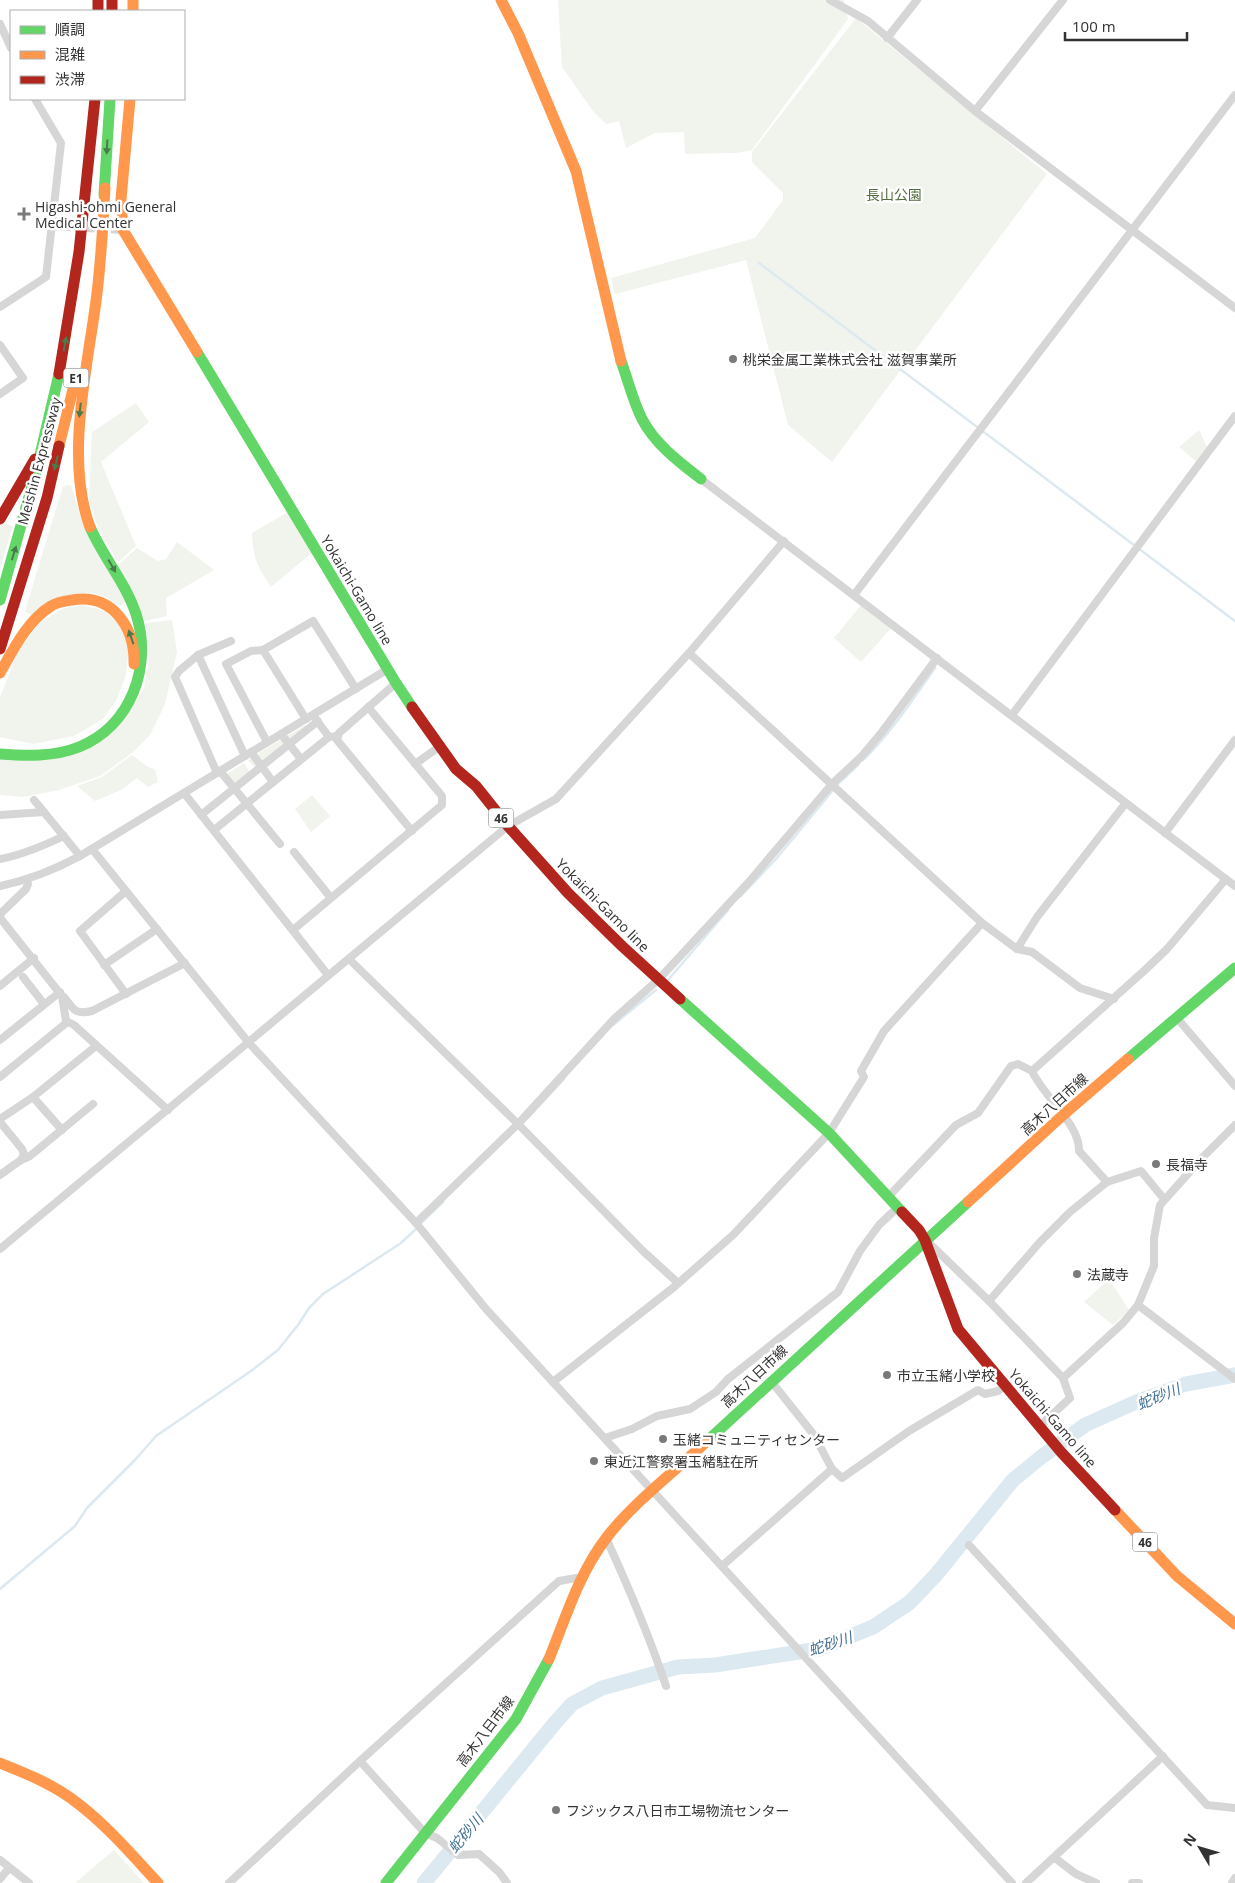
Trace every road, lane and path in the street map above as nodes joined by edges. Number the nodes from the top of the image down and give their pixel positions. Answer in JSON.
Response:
{"nodes":[{"id":1,"x":501,"y":0,"type":"edge"},
{"id":2,"x":830,"y":0,"type":"edge"},
{"id":3,"x":917,"y":0,"type":"edge"},
{"id":4,"x":1063,"y":0,"type":"edge"},
{"id":5,"x":0,"y":24,"type":"edge"},
{"id":6,"x":887,"y":38,"type":"junction"},
{"id":7,"x":10,"y":46,"type":"edge"},
{"id":8,"x":1235,"y":95,"type":"edge"},
{"id":9,"x":37,"y":100,"type":"edge"},
{"id":10,"x":95,"y":100,"type":"edge"},
{"id":11,"x":110,"y":100,"type":"edge"},
{"id":12,"x":130,"y":100,"type":"edge"},
{"id":13,"x":975,"y":111,"type":"junction"},
{"id":14,"x":105,"y":188,"type":"junction"},
{"id":15,"x":1132,"y":230,"type":"junction"},
{"id":16,"x":0,"y":308,"type":"edge"},
{"id":17,"x":1235,"y":308,"type":"edge"},
{"id":18,"x":0,"y":345,"type":"edge"},
{"id":19,"x":0,"y":394,"type":"edge"},
{"id":20,"x":1235,"y":416,"type":"edge"},
{"id":21,"x":46,"y":435,"type":"junction"},
{"id":22,"x":701,"y":479,"type":"joint"},
{"id":23,"x":0,"y":519,"type":"edge"},
{"id":24,"x":784,"y":541,"type":"junction"},
{"id":25,"x":854,"y":595,"type":"junction"},
{"id":26,"x":0,"y":600,"type":"edge"},
{"id":27,"x":231,"y":640,"type":"dead end"},
{"id":28,"x":0,"y":649,"type":"edge"},
{"id":29,"x":263,"y":650,"type":"junction"},
{"id":30,"x":689,"y":653,"type":"junction"},
{"id":31,"x":198,"y":655,"type":"junction"},
{"id":32,"x":937,"y":658,"type":"junction"},
{"id":33,"x":388,"y":669,"type":"junction"},
{"id":34,"x":0,"y":673,"type":"edge"},
{"id":35,"x":396,"y":683,"type":"junction"},
{"id":36,"x":356,"y":689,"type":"junction"},
{"id":37,"x":368,"y":707,"type":"junction"},
{"id":38,"x":1012,"y":715,"type":"junction"},
{"id":39,"x":312,"y":718,"type":"junction"},
{"id":40,"x":281,"y":734,"type":"junction"},
{"id":41,"x":334,"y":736,"type":"junction"},
{"id":42,"x":1235,"y":740,"type":"edge"},
{"id":43,"x":267,"y":742,"type":"junction"},
{"id":44,"x":289,"y":744,"type":"junction"},
{"id":45,"x":0,"y":746,"type":"edge"},
{"id":46,"x":439,"y":747,"type":"junction"},
{"id":47,"x":0,"y":754,"type":"edge"},
{"id":48,"x":248,"y":754,"type":"junction"},
{"id":49,"x":301,"y":759,"type":"junction"},
{"id":50,"x":415,"y":764,"type":"junction"},
{"id":51,"x":261,"y":766,"type":"junction"},
{"id":52,"x":218,"y":772,"type":"junction"},
{"id":53,"x":272,"y":782,"type":"junction"},
{"id":54,"x":832,"y":784,"type":"junction"},
{"id":55,"x":234,"y":788,"type":"junction"},
{"id":56,"x":184,"y":794,"type":"junction"},
{"id":57,"x":34,"y":800,"type":"dead end"},
{"id":58,"x":246,"y":804,"type":"junction"},
{"id":59,"x":1125,"y":804,"type":"junction"},
{"id":60,"x":44,"y":812,"type":"junction"},
{"id":61,"x":0,"y":815,"type":"edge"},
{"id":62,"x":201,"y":815,"type":"junction"},
{"id":63,"x":508,"y":826,"type":"junction"},
{"id":64,"x":214,"y":830,"type":"junction"},
{"id":65,"x":412,"y":831,"type":"junction"},
{"id":66,"x":1165,"y":833,"type":"junction"},
{"id":67,"x":64,"y":836,"type":"junction"},
{"id":68,"x":280,"y":844,"type":"dead end"},
{"id":69,"x":92,"y":849,"type":"junction"},
{"id":70,"x":294,"y":852,"type":"dead end"},
{"id":71,"x":80,"y":856,"type":"junction"},
{"id":72,"x":0,"y":859,"type":"edge"},
{"id":73,"x":27,"y":880,"type":"junction"},
{"id":74,"x":1226,"y":880,"type":"junction"},
{"id":75,"x":0,"y":886,"type":"edge"},
{"id":76,"x":1235,"y":886,"type":"edge"},
{"id":77,"x":126,"y":891,"type":"junction"},
{"id":78,"x":331,"y":898,"type":"junction"},
{"id":79,"x":0,"y":915,"type":"edge"},
{"id":80,"x":982,"y":923,"type":"junction"},
{"id":81,"x":157,"y":928,"type":"junction"},
{"id":82,"x":293,"y":930,"type":"junction"},
{"id":83,"x":1018,"y":949,"type":"junction"},
{"id":84,"x":34,"y":958,"type":"junction"},
{"id":85,"x":349,"y":959,"type":"junction"},
{"id":86,"x":185,"y":963,"type":"junction"},
{"id":87,"x":104,"y":965,"type":"junction"},
{"id":88,"x":1235,"y":968,"type":"edge"},
{"id":89,"x":328,"y":975,"type":"junction"},
{"id":90,"x":22,"y":977,"type":"dead end"},
{"id":91,"x":659,"y":979,"type":"junction"},
{"id":92,"x":0,"y":986,"type":"edge"},
{"id":93,"x":61,"y":994,"type":"junction"},
{"id":94,"x":126,"y":994,"type":"junction"},
{"id":95,"x":1114,"y":999,"type":"junction"},
{"id":96,"x":44,"y":1004,"type":"junction"},
{"id":97,"x":1176,"y":1017,"type":"junction"},
{"id":98,"x":66,"y":1021,"type":"junction"},
{"id":99,"x":0,"y":1040,"type":"edge"},
{"id":100,"x":249,"y":1043,"type":"junction"},
{"id":101,"x":96,"y":1046,"type":"junction"},
{"id":102,"x":1032,"y":1071,"type":"junction"},
{"id":103,"x":0,"y":1077,"type":"edge"},
{"id":104,"x":1235,"y":1086,"type":"edge"},
{"id":105,"x":33,"y":1097,"type":"junction"},
{"id":106,"x":93,"y":1104,"type":"dead end"},
{"id":107,"x":168,"y":1110,"type":"junction"},
{"id":108,"x":1063,"y":1116,"type":"junction"},
{"id":109,"x":0,"y":1120,"type":"edge"},
{"id":110,"x":518,"y":1124,"type":"junction"},
{"id":111,"x":1235,"y":1125,"type":"edge"},
{"id":112,"x":62,"y":1130,"type":"junction"},
{"id":113,"x":829,"y":1133,"type":"junction"},
{"id":114,"x":21,"y":1160,"type":"junction"},
{"id":115,"x":0,"y":1175,"type":"edge"},
{"id":116,"x":1107,"y":1182,"type":"junction"},
{"id":117,"x":888,"y":1197,"type":"junction"},
{"id":118,"x":1164,"y":1199,"type":"junction"},
{"id":119,"x":897,"y":1208,"type":"junction"},
{"id":120,"x":416,"y":1223,"type":"junction"},
{"id":121,"x":925,"y":1240,"type":"junction"},
{"id":122,"x":2,"y":1244,"type":"edge"},
{"id":123,"x":678,"y":1283,"type":"junction"},
{"id":124,"x":989,"y":1301,"type":"junction"},
{"id":125,"x":1138,"y":1305,"type":"junction"},
{"id":126,"x":1063,"y":1378,"type":"junction"},
{"id":127,"x":1235,"y":1379,"type":"edge"},
{"id":128,"x":771,"y":1381,"type":"junction"},
{"id":129,"x":553,"y":1382,"type":"junction"},
{"id":130,"x":1005,"y":1386,"type":"junction"},
{"id":131,"x":1043,"y":1430,"type":"junction"},
{"id":132,"x":605,"y":1438,"type":"junction"},
{"id":133,"x":832,"y":1468,"type":"junction"},
{"id":134,"x":653,"y":1489,"type":"junction"},
{"id":135,"x":606,"y":1538,"type":"junction"},
{"id":136,"x":969,"y":1546,"type":"dead end"},
{"id":137,"x":722,"y":1566,"type":"junction"},
{"id":138,"x":582,"y":1577,"type":"junction"},
{"id":139,"x":1235,"y":1624,"type":"edge"},
{"id":140,"x":666,"y":1686,"type":"dead end"},
{"id":141,"x":1163,"y":1756,"type":"junction"},
{"id":142,"x":360,"y":1761,"type":"junction"},
{"id":143,"x":0,"y":1763,"type":"edge"},
{"id":144,"x":1235,"y":1808,"type":"edge"},
{"id":145,"x":425,"y":1833,"type":"junction"},
{"id":146,"x":1054,"y":1858,"type":"junction"},
{"id":147,"x":0,"y":1860,"type":"edge"},
{"id":148,"x":9,"y":1868,"type":"junction"},
{"id":149,"x":1235,"y":1878,"type":"edge"},
{"id":150,"x":0,"y":1879,"type":"edge"},
{"id":151,"x":29,"y":1883,"type":"edge"},
{"id":152,"x":158,"y":1883,"type":"edge"},
{"id":153,"x":229,"y":1883,"type":"edge"},
{"id":154,"x":386,"y":1883,"type":"edge"},
{"id":155,"x":507,"y":1883,"type":"edge"},
{"id":156,"x":1012,"y":1883,"type":"edge"},
{"id":157,"x":1026,"y":1883,"type":"edge"},
{"id":158,"x":1096,"y":1883,"type":"edge"},
{"id":159,"x":1132,"y":1883,"type":"edge"},
{"id":160,"x":1139,"y":1883,"type":"edge"},
{"id":161,"x":1232,"y":1883,"type":"edge"}],
"edges":[{"from":1,"to":22,"type":"main road"},
{"from":2,"to":6,"type":"street"},
{"from":3,"to":6,"type":"street"},
{"from":4,"to":13,"type":"street"},
{"from":5,"to":7,"type":"street"},
{"from":6,"to":13,"type":"street"},
{"from":8,"to":15,"type":"street"},
{"from":9,"to":16,"type":"street"},
{"from":21,"to":10,"type":"main road","name":"Meishin Expressway","number":"E1","one_way":true},
{"from":11,"to":14,"type":"main road","name":"Meishin Expressway","number":"E1","one_way":true},
{"from":12,"to":33,"type":"main road","name":"Yokaichi-Gamo line","number":"46"},
{"from":13,"to":15,"type":"street"},
{"from":14,"to":28,"type":"main road","name":"Meishin Expressway","number":"E1","one_way":true},
{"from":14,"to":47,"type":"main road","one_way":true},
{"from":15,"to":17,"type":"street"},
{"from":15,"to":25,"type":"street"},
{"from":18,"to":19,"type":"street"},
{"from":20,"to":38,"type":"street"},
{"from":21,"to":23,"type":"main road"},
{"from":26,"to":21,"type":"main road","name":"Meishin Expressway","number":"E1","one_way":true},
{"from":22,"to":24,"type":"street"},
{"from":24,"to":25,"type":"street"},
{"from":24,"to":30,"type":"street"},
{"from":25,"to":32,"type":"street"},
{"from":27,"to":31,"type":"street"},
{"from":29,"to":36,"type":"street"},
{"from":29,"to":39,"type":"street"},
{"from":29,"to":43,"type":"street"},
{"from":30,"to":54,"type":"street"},
{"from":30,"to":63,"type":"street"},
{"from":31,"to":48,"type":"street"},
{"from":31,"to":52,"type":"street"},
{"from":32,"to":38,"type":"street"},
{"from":32,"to":54,"type":"street"},
{"from":33,"to":35,"type":"main road","name":"Yokaichi-Gamo line","number":"46"},
{"from":33,"to":36,"type":"street"},
{"from":45,"to":34,"type":"main road","one_way":true},
{"from":35,"to":37,"type":"street"},
{"from":35,"to":46,"type":"main road","name":"Yokaichi-Gamo line","number":"46"},
{"from":36,"to":39,"type":"street"},
{"from":37,"to":41,"type":"street"},
{"from":37,"to":50,"type":"street"},
{"from":38,"to":59,"type":"street"},
{"from":39,"to":40,"type":"street"},
{"from":39,"to":41,"type":"street"},
{"from":39,"to":44,"type":"street"},
{"from":40,"to":43,"type":"street"},
{"from":40,"to":44,"type":"street"},
{"from":41,"to":49,"type":"street"},
{"from":41,"to":65,"type":"street"},
{"from":42,"to":66,"type":"street"},
{"from":43,"to":48,"type":"street"},
{"from":44,"to":49,"type":"street"},
{"from":44,"to":51,"type":"street"},
{"from":46,"to":50,"type":"street"},
{"from":46,"to":63,"type":"main road","name":"Yokaichi-Gamo line","number":"46"},
{"from":48,"to":51,"type":"street"},
{"from":48,"to":52,"type":"street"},
{"from":49,"to":53,"type":"street"},
{"from":50,"to":65,"type":"street"},
{"from":51,"to":53,"type":"street"},
{"from":51,"to":55,"type":"street"},
{"from":52,"to":55,"type":"street"},
{"from":52,"to":56,"type":"street"},
{"from":53,"to":58,"type":"street"},
{"from":54,"to":80,"type":"street"},
{"from":54,"to":91,"type":"street"},
{"from":55,"to":58,"type":"street"},
{"from":55,"to":62,"type":"street"},
{"from":56,"to":62,"type":"street"},
{"from":56,"to":69,"type":"street"},
{"from":57,"to":60,"type":"street"},
{"from":58,"to":64,"type":"street"},
{"from":58,"to":68,"type":"street"},
{"from":59,"to":66,"type":"street"},
{"from":59,"to":83,"type":"street"},
{"from":60,"to":61,"type":"street"},
{"from":60,"to":67,"type":"street"},
{"from":62,"to":64,"type":"street"},
{"from":63,"to":85,"type":"street"},
{"from":63,"to":91,"type":"main road","name":"Yokaichi-Gamo line","number":"46"},
{"from":64,"to":82,"type":"street"},
{"from":65,"to":78,"type":"street"},
{"from":66,"to":74,"type":"street"},
{"from":67,"to":71,"type":"street"},
{"from":67,"to":72,"type":"street"},
{"from":69,"to":71,"type":"street"},
{"from":69,"to":77,"type":"street"},
{"from":70,"to":78,"type":"street"},
{"from":71,"to":73,"type":"street"},
{"from":73,"to":75,"type":"street"},
{"from":73,"to":79,"type":"street"},
{"from":74,"to":76,"type":"street"},
{"from":74,"to":95,"type":"street"},
{"from":77,"to":81,"type":"street"},
{"from":77,"to":87,"type":"street"},
{"from":78,"to":82,"type":"street"},
{"from":79,"to":84,"type":"street"},
{"from":80,"to":83,"type":"street"},
{"from":80,"to":113,"type":"street"},
{"from":81,"to":86,"type":"street"},
{"from":81,"to":87,"type":"street"},
{"from":82,"to":89,"type":"street"},
{"from":83,"to":95,"type":"street"},
{"from":84,"to":92,"type":"street"},
{"from":84,"to":93,"type":"street"},
{"from":85,"to":89,"type":"street"},
{"from":85,"to":110,"type":"street"},
{"from":86,"to":94,"type":"street"},
{"from":86,"to":100,"type":"street"},
{"from":87,"to":94,"type":"street"},
{"from":88,"to":97,"type":"main road","name":"高木八日市線"},
{"from":89,"to":100,"type":"street"},
{"from":90,"to":96,"type":"street"},
{"from":91,"to":110,"type":"street"},
{"from":91,"to":113,"type":"main road","name":"Yokaichi-Gamo line","number":"46"},
{"from":93,"to":94,"type":"street"},
{"from":93,"to":96,"type":"street"},
{"from":93,"to":98,"type":"street"},
{"from":95,"to":102,"type":"street"},
{"from":96,"to":99,"type":"street"},
{"from":97,"to":104,"type":"street"},
{"from":97,"to":108,"type":"main road","name":"高木八日市線"},
{"from":98,"to":101,"type":"street"},
{"from":98,"to":103,"type":"street"},
{"from":100,"to":107,"type":"street"},
{"from":100,"to":120,"type":"street"},
{"from":101,"to":105,"type":"street"},
{"from":101,"to":107,"type":"street"},
{"from":102,"to":108,"type":"street"},
{"from":102,"to":117,"type":"street"},
{"from":105,"to":109,"type":"street"},
{"from":105,"to":112,"type":"street"},
{"from":106,"to":112,"type":"street"},
{"from":107,"to":122,"type":"street"},
{"from":108,"to":116,"type":"street"},
{"from":108,"to":121,"type":"main road","name":"高木八日市線"},
{"from":109,"to":114,"type":"street"},
{"from":110,"to":120,"type":"street"},
{"from":110,"to":123,"type":"street"},
{"from":111,"to":118,"type":"street"},
{"from":112,"to":114,"type":"street"},
{"from":113,"to":117,"type":"main road","name":"Yokaichi-Gamo line","number":"46"},
{"from":113,"to":123,"type":"street"},
{"from":114,"to":115,"type":"street"},
{"from":116,"to":118,"type":"street"},
{"from":116,"to":124,"type":"street"},
{"from":117,"to":119,"type":"main road","name":"Yokaichi-Gamo line","number":"46"},
{"from":118,"to":125,"type":"street"},
{"from":119,"to":121,"type":"main road","name":"Yokaichi-Gamo line","number":"46"},
{"from":119,"to":132,"type":"street"},
{"from":120,"to":129,"type":"street"},
{"from":121,"to":124,"type":"street"},
{"from":121,"to":128,"type":"main road","name":"高木八日市線"},
{"from":121,"to":130,"type":"main road","name":"Yokaichi-Gamo line","number":"46"},
{"from":123,"to":129,"type":"street"},
{"from":124,"to":126,"type":"street"},
{"from":125,"to":126,"type":"street"},
{"from":125,"to":127,"type":"street"},
{"from":126,"to":131,"type":"street"},
{"from":128,"to":133,"type":"street"},
{"from":128,"to":134,"type":"main road","name":"高木八日市線"},
{"from":129,"to":132,"type":"street"},
{"from":130,"to":131,"type":"main road","name":"Yokaichi-Gamo line","number":"46"},
{"from":130,"to":133,"type":"street"},
{"from":131,"to":139,"type":"main road","name":"Yokaichi-Gamo line","number":"46"},
{"from":132,"to":134,"type":"street"},
{"from":133,"to":137,"type":"street"},
{"from":134,"to":135,"type":"main road","name":"高木八日市線"},
{"from":134,"to":137,"type":"street"},
{"from":135,"to":138,"type":"main road","name":"高木八日市線"},
{"from":135,"to":140,"type":"street"},
{"from":136,"to":141,"type":"street"},
{"from":137,"to":156,"type":"street"},
{"from":138,"to":142,"type":"street"},
{"from":138,"to":145,"type":"main road","name":"高木八日市線"},
{"from":141,"to":144,"type":"street"},
{"from":141,"to":146,"type":"street"},
{"from":142,"to":145,"type":"street"},
{"from":142,"to":153,"type":"street"},
{"from":143,"to":152,"type":"main road"},
{"from":145,"to":154,"type":"main road","name":"高木八日市線"},
{"from":145,"to":155,"type":"street"},
{"from":146,"to":157,"type":"street"},
{"from":146,"to":158,"type":"street"},
{"from":147,"to":148,"type":"street"},
{"from":148,"to":150,"type":"street"},
{"from":148,"to":151,"type":"street"},
{"from":149,"to":161,"type":"street"},
{"from":159,"to":160,"type":"street"}]}
